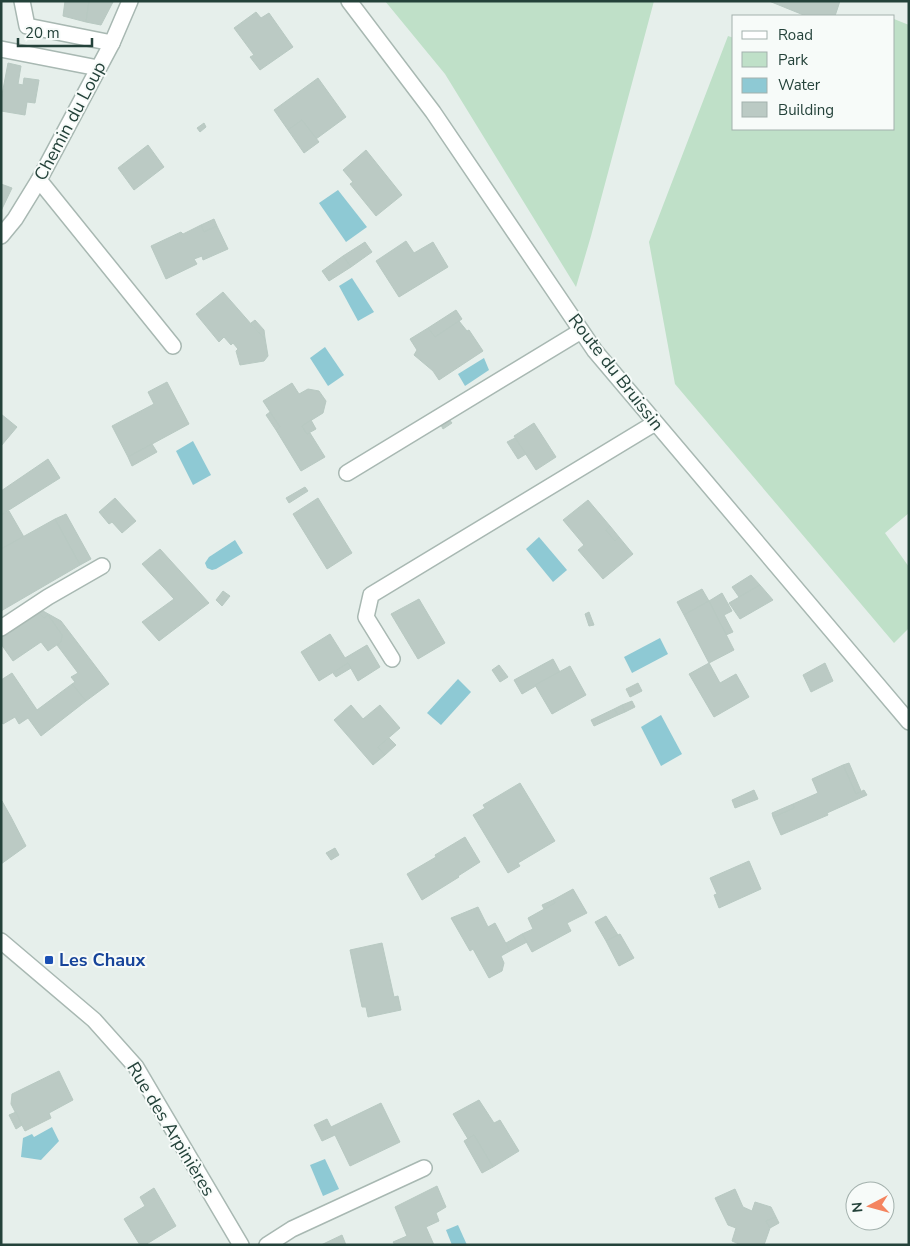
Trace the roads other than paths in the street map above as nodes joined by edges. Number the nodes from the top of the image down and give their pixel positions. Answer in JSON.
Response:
{"nodes":[{"id":1,"x":22,"y":1,"type":"edge"},
{"id":2,"x":130,"y":1,"type":"edge"},
{"id":3,"x":349,"y":1,"type":"edge"},
{"id":4,"x":112,"y":43,"type":"junction"},
{"id":5,"x":1,"y":49,"type":"edge"},
{"id":6,"x":98,"y":68,"type":"junction"},
{"id":7,"x":38,"y":180,"type":"junction"},
{"id":8,"x":1,"y":236,"type":"edge"},
{"id":9,"x":581,"y":331,"type":"junction"},
{"id":10,"x":173,"y":346,"type":"dead end"},
{"id":11,"x":655,"y":423,"type":"junction"},
{"id":12,"x":347,"y":473,"type":"dead end"},
{"id":13,"x":102,"y":566,"type":"dead end"},
{"id":14,"x":1,"y":628,"type":"edge"},
{"id":15,"x":392,"y":659,"type":"dead end"},
{"id":16,"x":909,"y":722,"type":"edge"},
{"id":17,"x":1,"y":941,"type":"edge"},
{"id":18,"x":424,"y":1168,"type":"dead end"},
{"id":19,"x":241,"y":1245,"type":"edge"},
{"id":20,"x":267,"y":1245,"type":"edge"}],
"edges":[{"from":1,"to":4,"type":"street"},
{"from":2,"to":4,"type":"street","name":"Chemin du Loup"},
{"from":3,"to":9,"type":"street","name":"Route du Bruissin"},
{"from":4,"to":6,"type":"street","name":"Chemin du Loup"},
{"from":5,"to":6,"type":"street"},
{"from":6,"to":7,"type":"street","name":"Chemin du Loup"},
{"from":7,"to":8,"type":"street","name":"Chemin du Loup"},
{"from":7,"to":10,"type":"street"},
{"from":9,"to":11,"type":"street","name":"Route du Bruissin"},
{"from":9,"to":12,"type":"street"},
{"from":11,"to":15,"type":"street"},
{"from":11,"to":16,"type":"street","name":"Route du Bruissin"},
{"from":13,"to":14,"type":"street"},
{"from":17,"to":19,"type":"street","name":"Rue des Arpinières"},
{"from":18,"to":20,"type":"street"}]}
